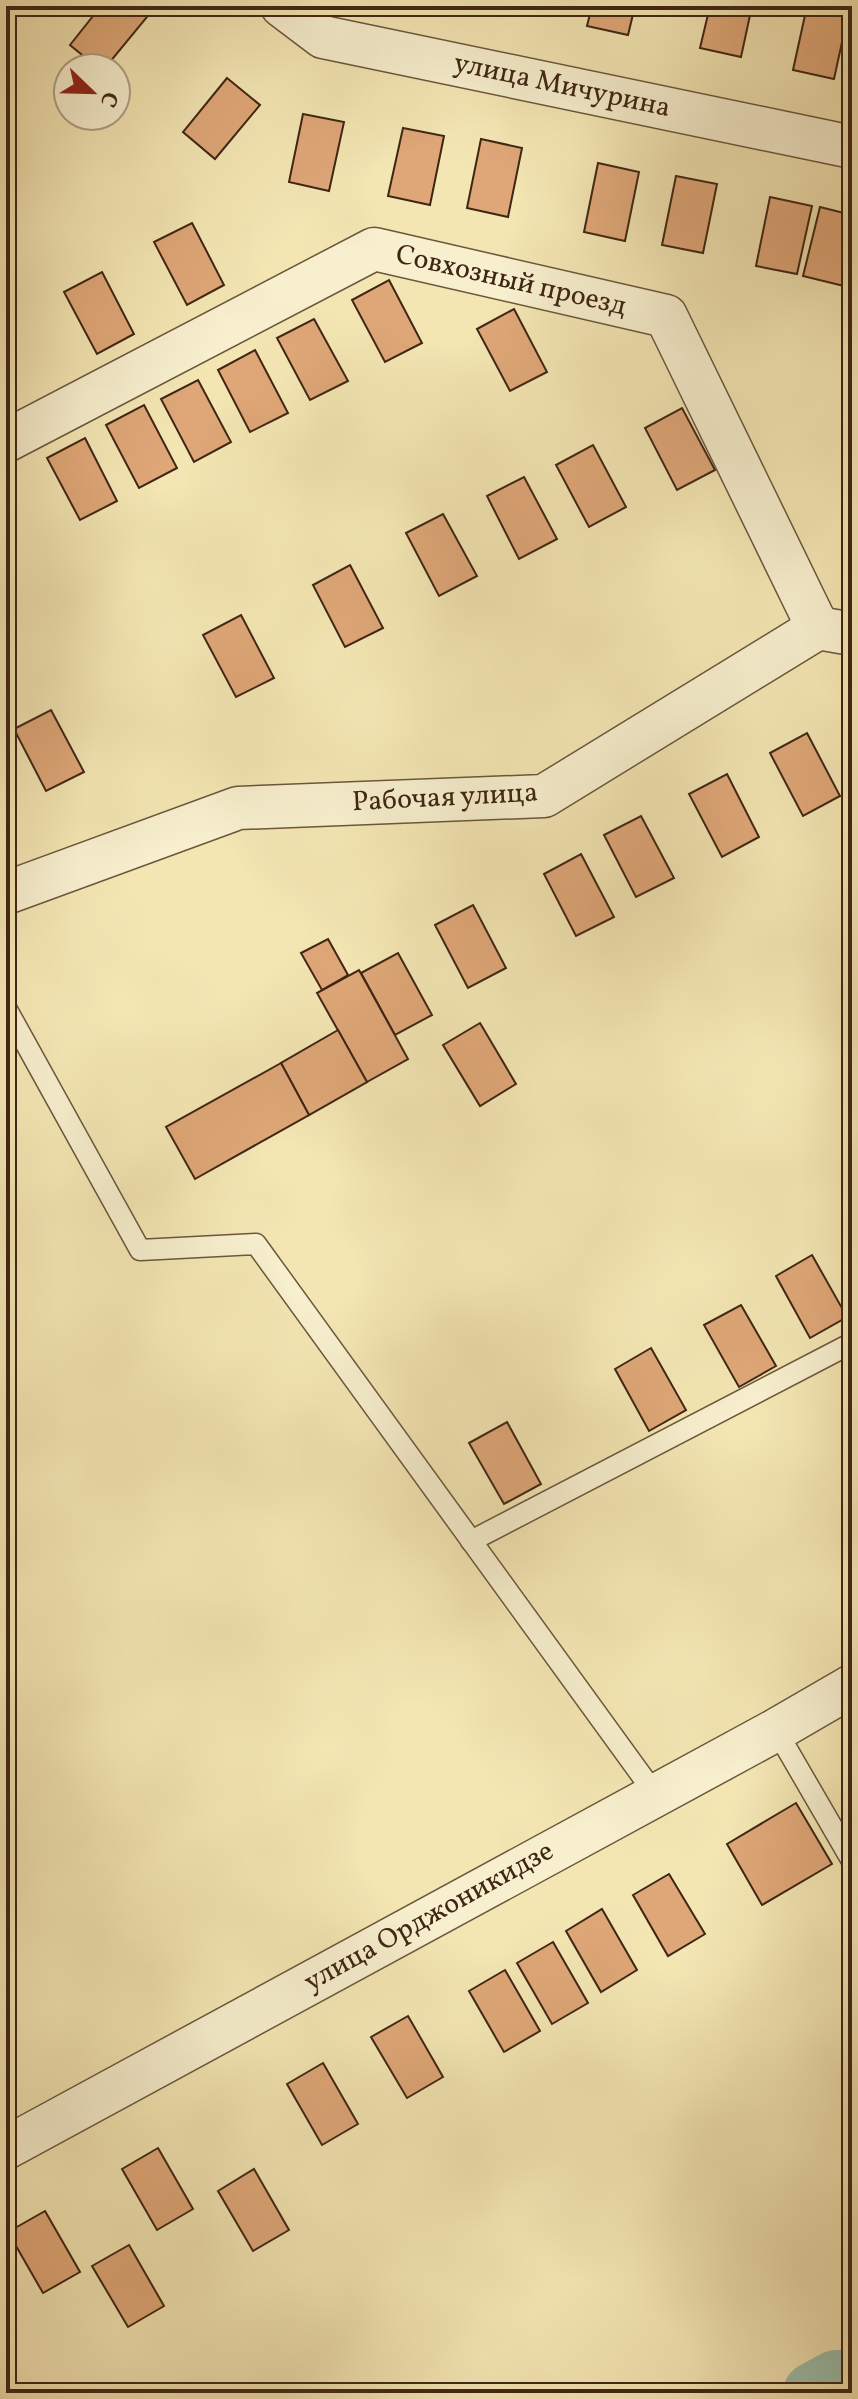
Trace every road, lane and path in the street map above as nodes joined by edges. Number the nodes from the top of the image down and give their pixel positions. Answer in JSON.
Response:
{"nodes":[{"id":1,"x":282,"y":6,"type":"edge"},
{"id":2,"x":852,"y":147,"type":"edge"},
{"id":3,"x":6,"y":441,"type":"edge"},
{"id":4,"x":835,"y":631,"type":"edge"},
{"id":5,"x":6,"y":893,"type":"edge"},
{"id":6,"x":6,"y":1008,"type":"edge"},
{"id":7,"x":852,"y":1343,"type":"edge"},
{"id":8,"x":471,"y":1541,"type":"junction"},
{"id":9,"x":852,"y":1686,"type":"edge"},
{"id":10,"x":776,"y":1730,"type":"junction"},
{"id":11,"x":655,"y":1794,"type":"junction"},
{"id":12,"x":852,"y":1861,"type":"edge"},
{"id":13,"x":6,"y":2148,"type":"edge"}],
"edges":[{"from":1,"to":2,"type":"street","name":"улица Мичурина"},
{"from":3,"to":4,"type":"street","name":"Совхозный проезд"},
{"from":4,"to":5,"type":"street","name":"Рабочая улица"},
{"from":6,"to":8,"type":"lane"},
{"from":7,"to":8,"type":"lane"},
{"from":8,"to":11,"type":"lane"},
{"from":9,"to":10,"type":"street","name":"улица Орджоникидзе"},
{"from":10,"to":11,"type":"street","name":"улица Орджоникидзе"},
{"from":10,"to":12,"type":"lane"},
{"from":11,"to":13,"type":"street","name":"улица Орджоникидзе"}]}
